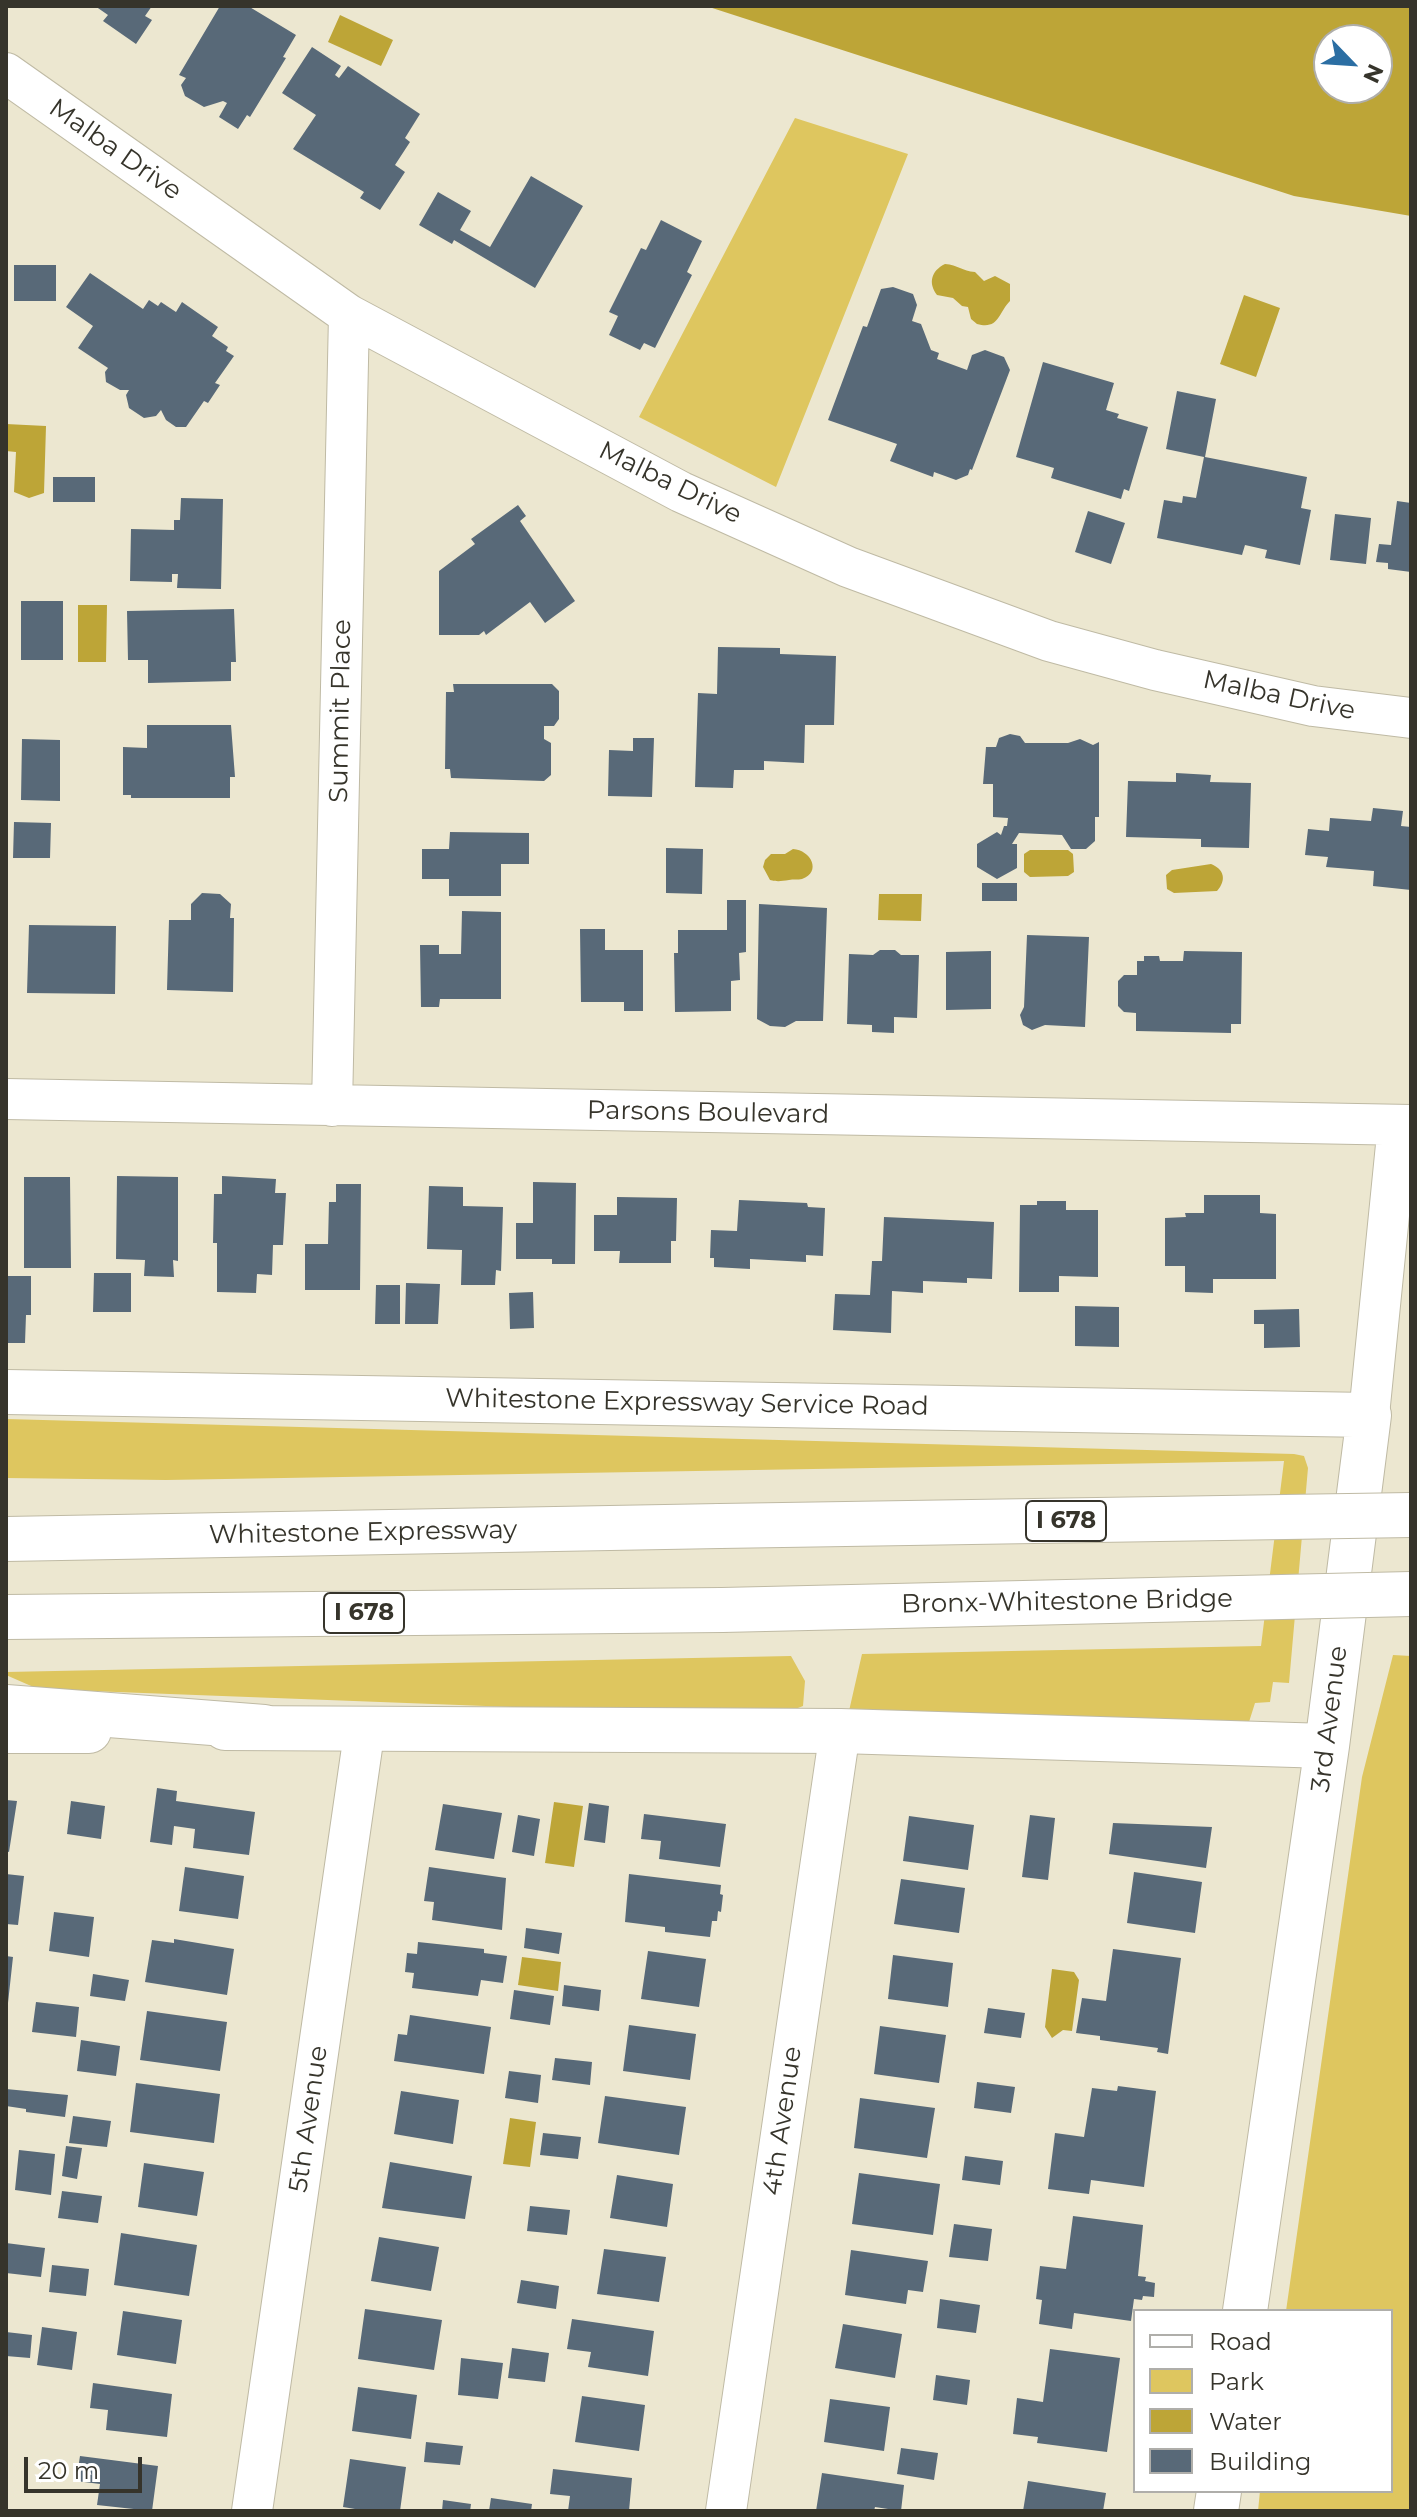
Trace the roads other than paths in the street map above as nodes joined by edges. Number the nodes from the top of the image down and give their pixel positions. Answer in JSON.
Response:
{"nodes":[{"id":1,"x":6,"y":73,"type":"edge"},
{"id":2,"x":349,"y":315,"type":"junction"},
{"id":3,"x":1411,"y":718,"type":"edge"},
{"id":4,"x":6,"y":1099,"type":"edge"},
{"id":5,"x":332,"y":1106,"type":"junction"},
{"id":6,"x":1404,"y":1125,"type":"edge"},
{"id":7,"x":6,"y":1392,"type":"edge"},
{"id":8,"x":1369,"y":1415,"type":"junction"},
{"id":9,"x":1411,"y":1515,"type":"edge"},
{"id":10,"x":6,"y":1539,"type":"edge"},
{"id":11,"x":1411,"y":1594,"type":"edge"},
{"id":12,"x":6,"y":1617,"type":"edge"},
{"id":13,"x":6,"y":1707,"type":"edge"},
{"id":14,"x":264,"y":1727,"type":"junction"},
{"id":15,"x":365,"y":1727,"type":"junction"},
{"id":16,"x":6,"y":1731,"type":"edge"},
{"id":17,"x":840,"y":1731,"type":"junction"},
{"id":18,"x":1327,"y":1746,"type":"junction"},
{"id":19,"x":1245,"y":2309,"type":"edge"},
{"id":20,"x":252,"y":2511,"type":"edge"},
{"id":21,"x":726,"y":2511,"type":"edge"}],
"edges":[{"from":1,"to":2,"type":"street","name":"Malba Drive"},
{"from":2,"to":3,"type":"street","name":"Malba Drive"},
{"from":2,"to":5,"type":"street","name":"Summit Place"},
{"from":4,"to":5,"type":"street","name":"Parsons Boulevard"},
{"from":5,"to":6,"type":"street","name":"Parsons Boulevard"},
{"from":6,"to":8,"type":"street","name":"3rd Avenue"},
{"from":7,"to":8,"type":"main road","name":"Whitestone Expressway Service Road"},
{"from":8,"to":18,"type":"main road","name":"3rd Avenue"},
{"from":9,"to":10,"type":"main road","name":"Whitestone Expressway","number":"I 678","bridge":true},
{"from":11,"to":12,"type":"main road","name":"Bronx-Whitestone Bridge","number":"I 678","bridge":true},
{"from":13,"to":14,"type":"main road"},
{"from":14,"to":15,"type":"main road"},
{"from":14,"to":16,"type":"main road"},
{"from":15,"to":17,"type":"main road"},
{"from":15,"to":20,"type":"street","name":"5th Avenue"},
{"from":17,"to":18,"type":"main road"},
{"from":17,"to":21,"type":"street","name":"4th Avenue"},
{"from":18,"to":19,"type":"main road","name":"3rd Avenue"}]}
